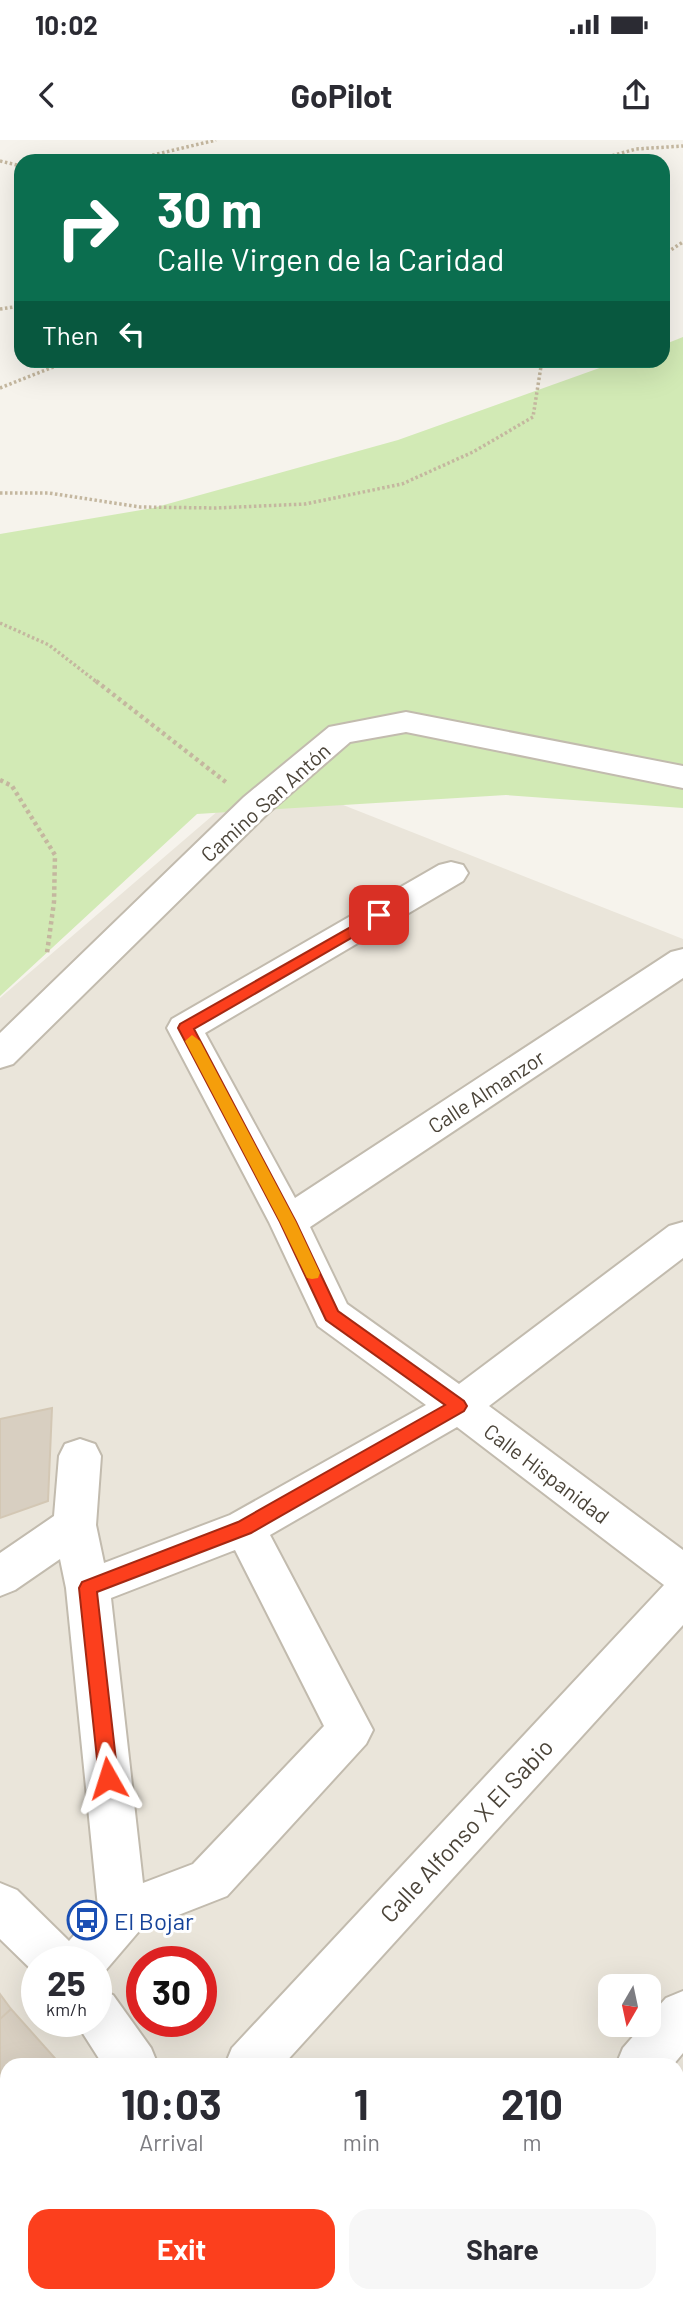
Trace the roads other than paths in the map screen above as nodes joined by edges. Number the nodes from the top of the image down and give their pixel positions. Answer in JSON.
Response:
{"nodes":[{"id":1,"x":683,"y":777,"type":"edge"},
{"id":2,"x":451,"y":873,"type":"dead end"},
{"id":3,"x":683,"y":961,"type":"edge"},
{"id":4,"x":0,"y":1055,"type":"edge"},
{"id":5,"x":288,"y":1222,"type":"junction"},
{"id":6,"x":683,"y":1237,"type":"edge"},
{"id":7,"x":458,"y":1406,"type":"junction"},
{"id":8,"x":80,"y":1456,"type":"dead end"},
{"id":9,"x":75,"y":1525,"type":"junction"},
{"id":10,"x":245,"y":1528,"type":"junction"},
{"id":11,"x":683,"y":1575,"type":"edge"},
{"id":12,"x":0,"y":1577,"type":"edge"},
{"id":13,"x":88,"y":1588,"type":"junction"},
{"id":14,"x":683,"y":1595,"type":"edge"},
{"id":15,"x":0,"y":1906,"type":"edge"},
{"id":16,"x":123,"y":1913,"type":"junction"},
{"id":17,"x":41,"y":1946,"type":"edge"},
{"id":18,"x":95,"y":1946,"type":"edge"},
{"id":19,"x":683,"y":2015,"type":"edge"},
{"id":20,"x":112,"y":2036,"type":"edge"},
{"id":21,"x":127,"y":2058,"type":"edge"},
{"id":22,"x":256,"y":2058,"type":"edge"},
{"id":23,"x":646,"y":2058,"type":"edge"}],
"edges":[{"from":1,"to":4,"type":"street","name":"Camino San Antón"},
{"from":2,"to":5,"type":"street","name":"Calle Hispanidad"},
{"from":3,"to":5,"type":"street","name":"Calle Almanzor"},
{"from":5,"to":7,"type":"street","name":"Calle Hispanidad"},
{"from":6,"to":7,"type":"street"},
{"from":7,"to":10,"type":"street"},
{"from":7,"to":11,"type":"street","name":"Calle Hispanidad"},
{"from":8,"to":9,"type":"street"},
{"from":9,"to":12,"type":"street"},
{"from":9,"to":13,"type":"street"},
{"from":10,"to":13,"type":"street"},
{"from":10,"to":16,"type":"street"},
{"from":13,"to":16,"type":"street"},
{"from":14,"to":22,"type":"street","name":"Calle Alfonso X El Sabio"},
{"from":15,"to":17,"type":"street"},
{"from":16,"to":18,"type":"street"},
{"from":19,"to":23,"type":"street"},
{"from":20,"to":21,"type":"street"}]}
